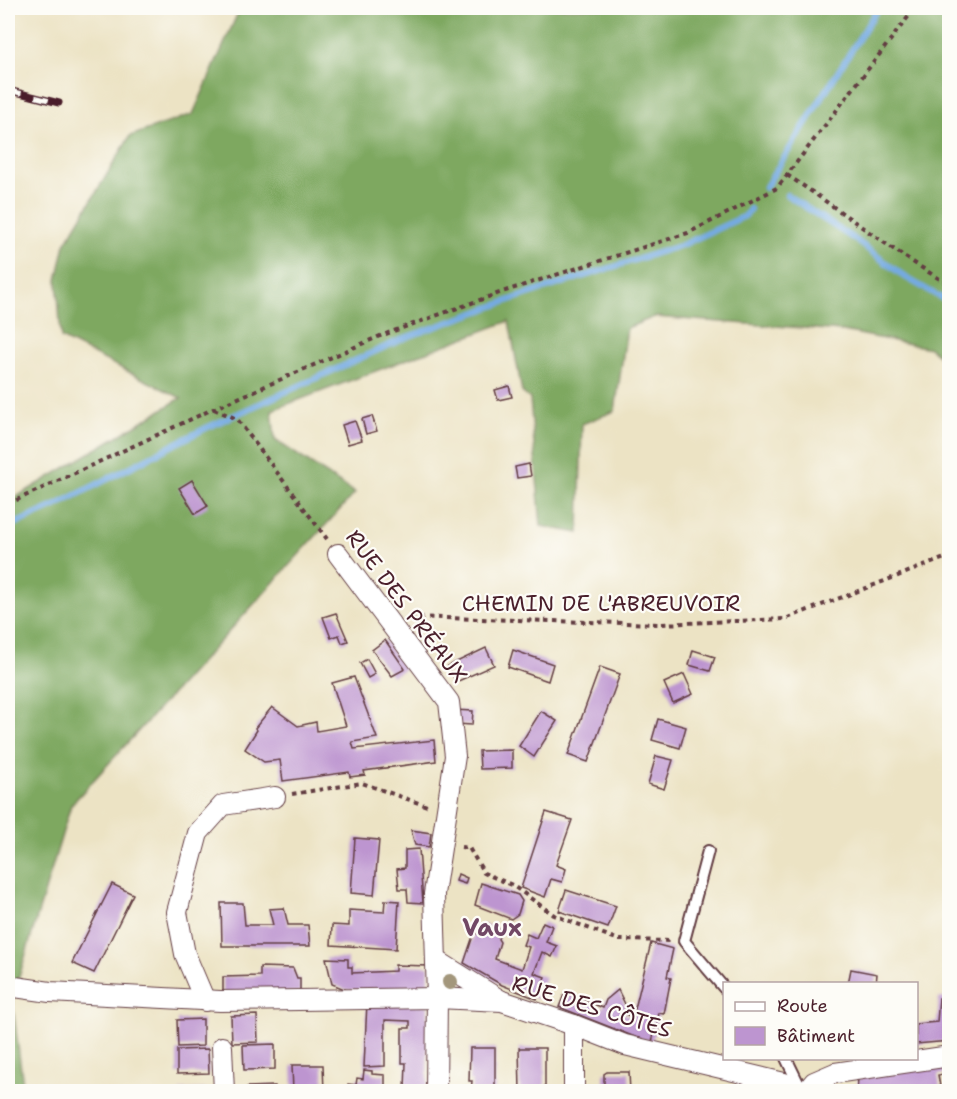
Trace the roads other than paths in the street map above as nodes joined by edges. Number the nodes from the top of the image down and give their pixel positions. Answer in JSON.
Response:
{"nodes":[{"id":1,"x":338,"y":554,"type":"road end"},
{"id":2,"x":275,"y":797,"type":"road end"},
{"id":3,"x":708,"y":851,"type":"dead end"},
{"id":4,"x":436,"y":960,"type":"junction"},
{"id":5,"x":8,"y":986,"type":"edge"},
{"id":6,"x":723,"y":987,"type":"edge"},
{"id":7,"x":436,"y":998,"type":"junction"},
{"id":8,"x":205,"y":1000,"type":"junction"},
{"id":9,"x":502,"y":1001,"type":"junction"},
{"id":10,"x":574,"y":1025,"type":"junction"},
{"id":11,"x":222,"y":1047,"type":"dead end"},
{"id":12,"x":950,"y":1056,"type":"edge"},
{"id":13,"x":787,"y":1060,"type":"edge"},
{"id":14,"x":224,"y":1092,"type":"edge"},
{"id":15,"x":436,"y":1092,"type":"edge"},
{"id":16,"x":574,"y":1092,"type":"edge"},
{"id":17,"x":803,"y":1092,"type":"edge"}],
"edges":[{"from":1,"to":4,"type":"street","name":"RUE DES PRÉAUX"},
{"from":2,"to":8,"type":"street"},
{"from":3,"to":6,"type":"lane"},
{"from":4,"to":7,"type":"street","name":"RUE DES PRÉAUX"},
{"from":4,"to":9,"type":"street"},
{"from":5,"to":8,"type":"street","name":"RUE DES CÔTES"},
{"from":7,"to":8,"type":"street","name":"RUE DES CÔTES"},
{"from":7,"to":9,"type":"street","name":"RUE DES CÔTES"},
{"from":7,"to":15,"type":"street","name":"RUE DES PRÉAUX"},
{"from":9,"to":10,"type":"street","name":"RUE DES CÔTES"},
{"from":10,"to":16,"type":"street"},
{"from":10,"to":17,"type":"street","name":"RUE DES CÔTES"},
{"from":11,"to":14,"type":"street"},
{"from":12,"to":17,"type":"street"},
{"from":13,"to":17,"type":"lane"}]}
